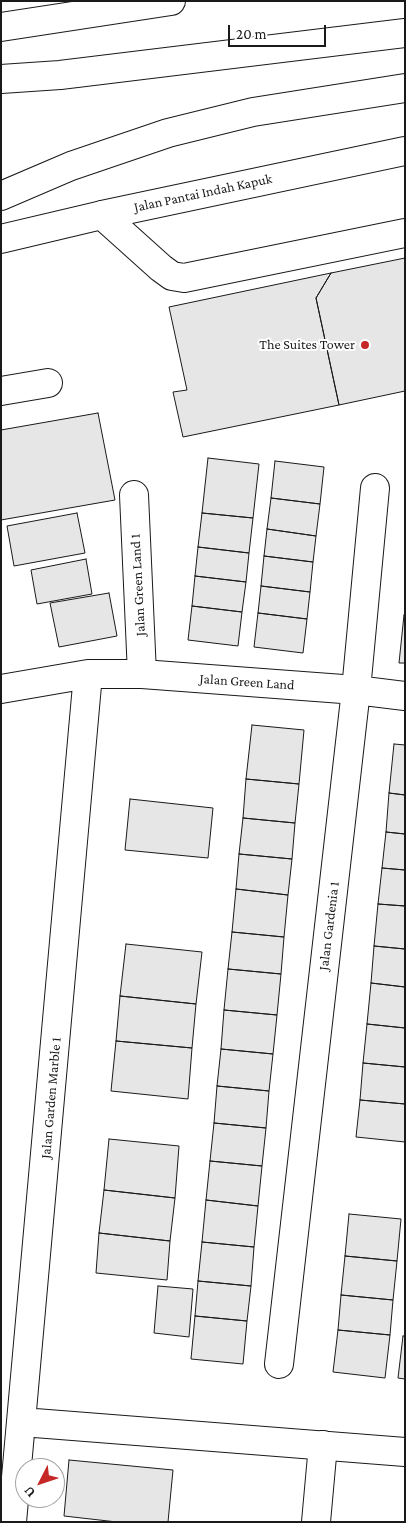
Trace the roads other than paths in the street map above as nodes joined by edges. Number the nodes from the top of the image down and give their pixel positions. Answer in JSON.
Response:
{"nodes":[{"id":1,"x":171,"y":1,"type":"edge"},
{"id":2,"x":1,"y":26,"type":"edge"},
{"id":3,"x":405,"y":33,"type":"edge"},
{"id":4,"x":1,"y":79,"type":"edge"},
{"id":5,"x":405,"y":88,"type":"edge"},
{"id":6,"x":405,"y":150,"type":"edge"},
{"id":7,"x":1,"y":196,"type":"edge"},
{"id":8,"x":102,"y":215,"type":"junction"},
{"id":9,"x":405,"y":233,"type":"edge"},
{"id":10,"x":1,"y":239,"type":"edge"},
{"id":11,"x":48,"y":383,"type":"dead end"},
{"id":12,"x":1,"y":391,"type":"edge"},
{"id":13,"x":375,"y":488,"type":"dead end"},
{"id":14,"x":134,"y":495,"type":"dead end"},
{"id":15,"x":88,"y":674,"type":"junction"},
{"id":16,"x":142,"y":674,"type":"junction"},
{"id":17,"x":1,"y":689,"type":"edge"},
{"id":18,"x":356,"y":690,"type":"junction"},
{"id":19,"x":405,"y":696,"type":"edge"},
{"id":20,"x":279,"y":1364,"type":"dead end"},
{"id":21,"x":22,"y":1422,"type":"junction"},
{"id":22,"x":323,"y":1445,"type":"junction"},
{"id":23,"x":405,"y":1452,"type":"edge"},
{"id":24,"x":12,"y":1522,"type":"edge"},
{"id":25,"x":316,"y":1522,"type":"edge"}],
"edges":[{"from":1,"to":2,"type":"main road"},
{"from":3,"to":4,"type":"main road"},
{"from":5,"to":7,"type":"main road"},
{"from":6,"to":8,"type":"main road","name":"Jalan Pantai Indah Kapuk"},
{"from":8,"to":9,"type":"main road"},
{"from":8,"to":10,"type":"main road","name":"Jalan Pantai Indah Kapuk"},
{"from":11,"to":12,"type":"main road"},
{"from":13,"to":18,"type":"main road","name":"Jalan Gardenia 1"},
{"from":14,"to":16,"type":"main road","name":"Jalan Green Land 1"},
{"from":15,"to":16,"type":"main road","name":"Jalan Green Land"},
{"from":15,"to":17,"type":"main road","name":"Jalan Green Land"},
{"from":15,"to":21,"type":"main road","name":"Jalan Garden Marble 1"},
{"from":16,"to":18,"type":"main road","name":"Jalan Green Land"},
{"from":18,"to":19,"type":"main road","name":"Jalan Green Land"},
{"from":18,"to":20,"type":"main road","name":"Jalan Gardenia 1"},
{"from":21,"to":22,"type":"main road"},
{"from":21,"to":24,"type":"main road","name":"Jalan Garden Marble 1"},
{"from":22,"to":23,"type":"main road"},
{"from":22,"to":25,"type":"main road"}]}
